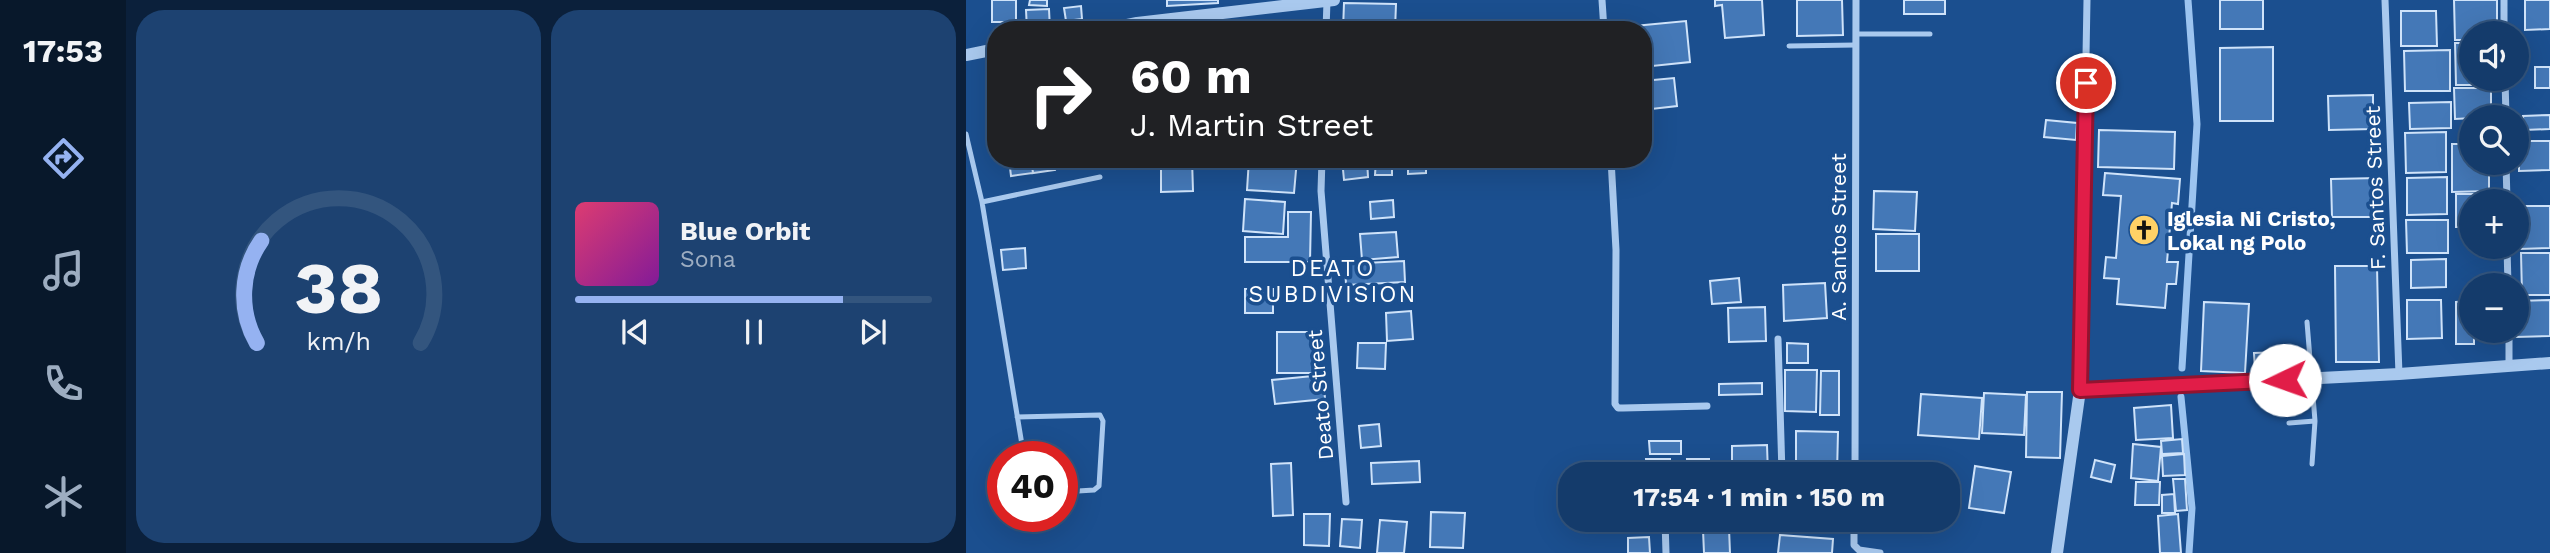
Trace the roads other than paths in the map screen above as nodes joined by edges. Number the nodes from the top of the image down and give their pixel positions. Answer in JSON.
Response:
{"nodes":[{"id":1,"x":1602,"y":0,"type":"edge"},
{"id":2,"x":1856,"y":0,"type":"edge"},
{"id":3,"x":2087,"y":0,"type":"edge"},
{"id":4,"x":2385,"y":0,"type":"edge"},
{"id":5,"x":2504,"y":0,"type":"edge"},
{"id":6,"x":1330,"y":1,"type":"edge"},
{"id":7,"x":1155,"y":21,"type":"edge"},
{"id":8,"x":1327,"y":21,"type":"edge"},
{"id":9,"x":1603,"y":21,"type":"edge"},
{"id":10,"x":2504,"y":21,"type":"edge"},
{"id":11,"x":1856,"y":34,"type":"junction"},
{"id":12,"x":1930,"y":34,"type":"dead end"},
{"id":13,"x":1856,"y":45,"type":"junction"},
{"id":14,"x":1789,"y":46,"type":"dead end"},
{"id":15,"x":987,"y":51,"type":"edge"},
{"id":16,"x":966,"y":55,"type":"edge"},
{"id":17,"x":966,"y":134,"type":"edge"},
{"id":18,"x":1322,"y":168,"type":"edge"},
{"id":19,"x":1611,"y":168,"type":"edge"},
{"id":20,"x":1100,"y":177,"type":"dead end"},
{"id":21,"x":982,"y":202,"type":"junction"},
{"id":22,"x":2307,"y":322,"type":"dead end"},
{"id":23,"x":1778,"y":339,"type":"dead end"},
{"id":24,"x":2509,"y":343,"type":"edge"},
{"id":25,"x":2550,"y":363,"type":"edge"},
{"id":26,"x":2509,"y":366,"type":"junction"},
{"id":27,"x":2399,"y":374,"type":"junction"},
{"id":28,"x":2310,"y":378,"type":"junction"},
{"id":29,"x":2080,"y":390,"type":"junction"},
{"id":30,"x":1707,"y":406,"type":"dead end"},
{"id":31,"x":1017,"y":417,"type":"junction"},
{"id":32,"x":2315,"y":421,"type":"junction"},
{"id":33,"x":2289,"y":424,"type":"dead end"},
{"id":34,"x":1021,"y":441,"type":"edge"},
{"id":35,"x":1782,"y":462,"type":"edge"},
{"id":36,"x":1854,"y":462,"type":"edge"},
{"id":37,"x":2312,"y":464,"type":"dead end"},
{"id":38,"x":1078,"y":490,"type":"edge"},
{"id":39,"x":1346,"y":502,"type":"dead end"},
{"id":40,"x":1665,"y":532,"type":"edge"},
{"id":41,"x":1854,"y":532,"type":"edge"},
{"id":42,"x":1666,"y":553,"type":"edge"},
{"id":43,"x":1880,"y":553,"type":"edge"},
{"id":44,"x":2057,"y":553,"type":"edge"}],
"edges":[{"from":1,"to":9,"type":"street"},
{"from":2,"to":11,"type":"street","name":"A. Santos Street"},
{"from":3,"to":29,"type":"street"},
{"from":4,"to":27,"type":"street","name":"F. Santos Street"},
{"from":5,"to":10,"type":"street"},
{"from":6,"to":7,"type":"street"},
{"from":6,"to":8,"type":"street"},
{"from":11,"to":12,"type":"lane"},
{"from":11,"to":13,"type":"street","name":"A. Santos Street"},
{"from":13,"to":14,"type":"lane"},
{"from":13,"to":36,"type":"street","name":"A. Santos Street"},
{"from":15,"to":16,"type":"street"},
{"from":17,"to":21,"type":"lane"},
{"from":18,"to":39,"type":"street","name":"Deato Street"},
{"from":19,"to":30,"type":"street"},
{"from":20,"to":21,"type":"lane"},
{"from":21,"to":31,"type":"lane"},
{"from":22,"to":28,"type":"lane"},
{"from":23,"to":35,"type":"street"},
{"from":24,"to":26,"type":"street"},
{"from":25,"to":26,"type":"street"},
{"from":26,"to":27,"type":"street"},
{"from":27,"to":28,"type":"street"},
{"from":28,"to":29,"type":"street"},
{"from":28,"to":32,"type":"lane"},
{"from":29,"to":44,"type":"street"},
{"from":31,"to":34,"type":"lane"},
{"from":31,"to":38,"type":"lane"},
{"from":32,"to":33,"type":"lane"},
{"from":32,"to":37,"type":"lane"},
{"from":40,"to":42,"type":"street"},
{"from":41,"to":43,"type":"street"}]}
